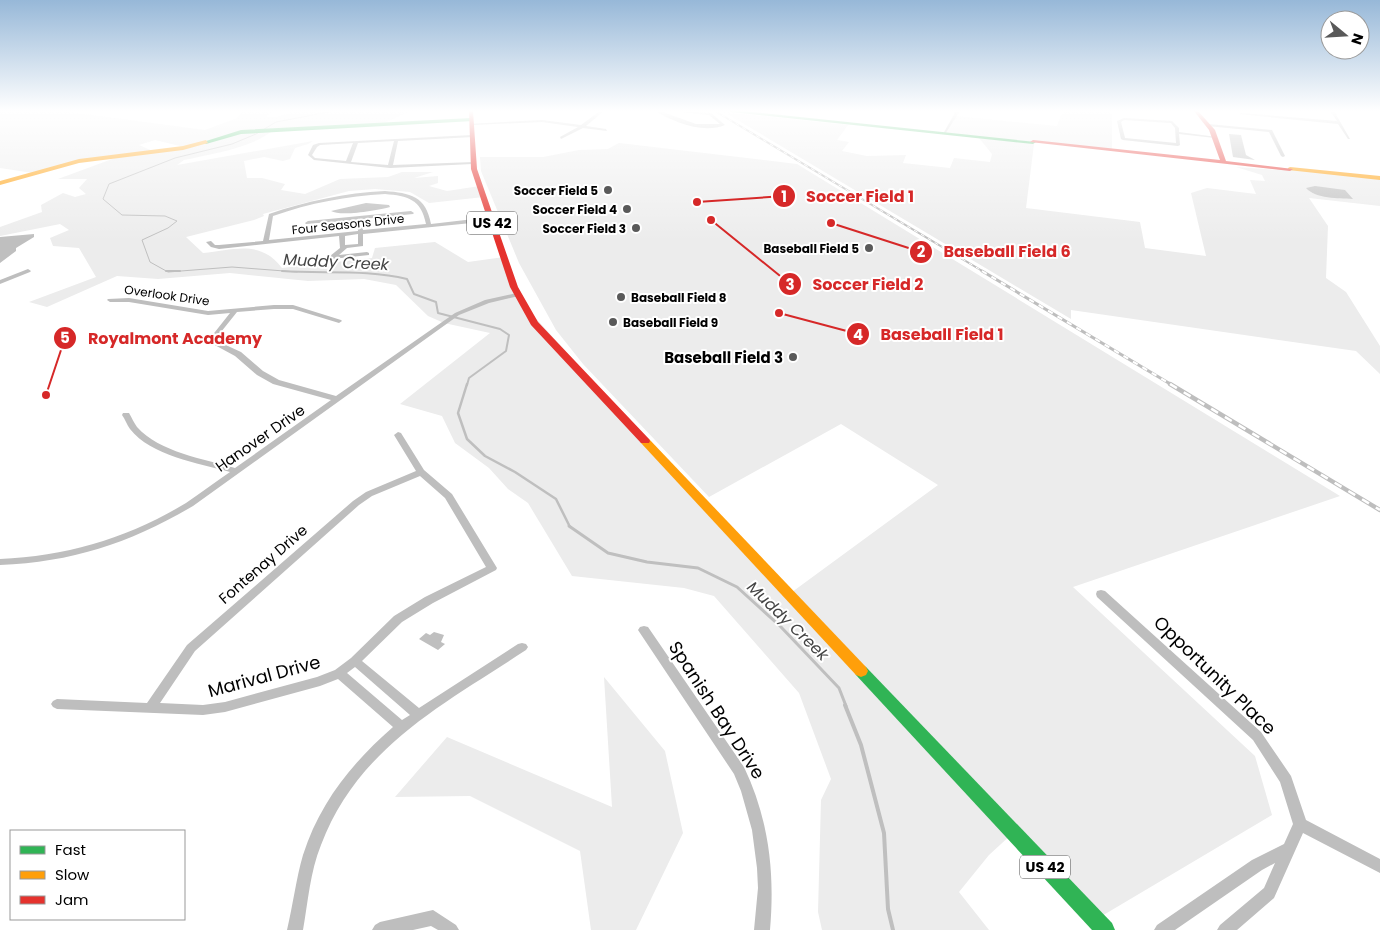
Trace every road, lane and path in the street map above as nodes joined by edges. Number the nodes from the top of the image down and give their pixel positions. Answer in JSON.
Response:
{"nodes":[{"id":1,"x":134,"y":154,"type":"edge"},
{"id":2,"x":310,"y":154,"type":"edge"},
{"id":3,"x":351,"y":154,"type":"edge"},
{"id":4,"x":393,"y":154,"type":"edge"},
{"id":5,"x":473,"y":154,"type":"edge"},
{"id":6,"x":1151,"y":154,"type":"edge"},
{"id":7,"x":1221,"y":154,"type":"edge"},
{"id":8,"x":1224,"y":162,"type":"junction"},
{"id":9,"x":348,"y":163,"type":"junction"},
{"id":10,"x":390,"y":167,"type":"junction"},
{"id":11,"x":474,"y":167,"type":"junction"},
{"id":12,"x":1380,"y":178,"type":"edge"},
{"id":13,"x":0,"y":183,"type":"edge"},
{"id":14,"x":411,"y":213,"type":"dead end"},
{"id":15,"x":360,"y":218,"type":"junction"},
{"id":16,"x":491,"y":219,"type":"junction"},
{"id":17,"x":308,"y":224,"type":"dead end"},
{"id":18,"x":429,"y":225,"type":"junction"},
{"id":19,"x":360,"y":232,"type":"junction"},
{"id":20,"x":342,"y":234,"type":"junction"},
{"id":21,"x":209,"y":242,"type":"dead end"},
{"id":22,"x":266,"y":242,"type":"junction"},
{"id":23,"x":346,"y":246,"type":"junction"},
{"id":24,"x":368,"y":254,"type":"dead end"},
{"id":25,"x":28,"y":270,"type":"dead end"},
{"id":26,"x":0,"y":282,"type":"edge"},
{"id":27,"x":517,"y":295,"type":"junction"},
{"id":28,"x":110,"y":300,"type":"dead end"},
{"id":29,"x":234,"y":312,"type":"junction"},
{"id":30,"x":457,"y":314,"type":"joint"},
{"id":31,"x":339,"y":321,"type":"dead end"},
{"id":32,"x":338,"y":399,"type":"junction"},
{"id":33,"x":126,"y":414,"type":"dead end"},
{"id":34,"x":398,"y":435,"type":"dead end"},
{"id":35,"x":237,"y":471,"type":"junction"},
{"id":36,"x":421,"y":472,"type":"junction"},
{"id":37,"x":0,"y":562,"type":"edge"},
{"id":38,"x":1101,"y":594,"type":"dead end"},
{"id":39,"x":644,"y":630,"type":"dead end"},
{"id":40,"x":522,"y":647,"type":"dead end"},
{"id":41,"x":355,"y":661,"type":"junction"},
{"id":42,"x":339,"y":673,"type":"junction"},
{"id":43,"x":57,"y":704,"type":"dead end"},
{"id":44,"x":150,"y":708,"type":"junction"},
{"id":45,"x":417,"y":714,"type":"junction"},
{"id":46,"x":401,"y":727,"type":"junction"},
{"id":47,"x":1300,"y":824,"type":"junction"},
{"id":48,"x":1290,"y":849,"type":"junction"},
{"id":49,"x":1380,"y":866,"type":"edge"},
{"id":50,"x":295,"y":930,"type":"edge"},
{"id":51,"x":380,"y":930,"type":"edge"},
{"id":52,"x":451,"y":930,"type":"edge"},
{"id":53,"x":762,"y":930,"type":"edge"},
{"id":54,"x":1104,"y":930,"type":"edge"},
{"id":55,"x":1162,"y":930,"type":"edge"},
{"id":56,"x":1225,"y":930,"type":"edge"}],
"edges":[{"from":1,"to":13,"type":"main road"},
{"from":2,"to":9,"type":"street"},
{"from":3,"to":9,"type":"street"},
{"from":4,"to":10,"type":"street"},
{"from":5,"to":11,"type":"main road","number":"US 42"},
{"from":6,"to":8,"type":"main road"},
{"from":7,"to":8,"type":"main road"},
{"from":8,"to":12,"type":"main road"},
{"from":9,"to":10,"type":"street"},
{"from":10,"to":11,"type":"street"},
{"from":11,"to":16,"type":"main road","number":"US 42"},
{"from":14,"to":15,"type":"street"},
{"from":15,"to":17,"type":"street"},
{"from":15,"to":19,"type":"street"},
{"from":16,"to":18,"type":"street","name":"Four Seasons Drive"},
{"from":16,"to":27,"type":"main road","number":"US 42"},
{"from":18,"to":19,"type":"street","name":"Four Seasons Drive"},
{"from":18,"to":22,"type":"street"},
{"from":19,"to":20,"type":"street","name":"Four Seasons Drive"},
{"from":19,"to":23,"type":"street"},
{"from":20,"to":22,"type":"street","name":"Four Seasons Drive"},
{"from":20,"to":23,"type":"street"},
{"from":21,"to":22,"type":"street","name":"Four Seasons Drive"},
{"from":23,"to":24,"type":"street"},
{"from":25,"to":26,"type":"street"},
{"from":27,"to":30,"type":"street","name":"Hanover Drive"},
{"from":27,"to":54,"type":"main road","number":"US 42"},
{"from":28,"to":29,"type":"street","name":"Overlook Drive"},
{"from":29,"to":31,"type":"street","name":"Overlook Drive"},
{"from":29,"to":32,"type":"street"},
{"from":30,"to":32,"type":"street","name":"Hanover Drive"},
{"from":32,"to":35,"type":"street","name":"Hanover Drive"},
{"from":33,"to":35,"type":"street"},
{"from":34,"to":36,"type":"street","name":"Marival Drive"},
{"from":35,"to":37,"type":"street","name":"Hanover Drive"},
{"from":36,"to":41,"type":"street","name":"Marival Drive"},
{"from":36,"to":44,"type":"street","name":"Fontenay Drive"},
{"from":38,"to":47,"type":"street","name":"Opportunity Place"},
{"from":39,"to":53,"type":"street","name":"Spanish Bay Drive"},
{"from":40,"to":45,"type":"street"},
{"from":41,"to":42,"type":"street","name":"Marival Drive"},
{"from":41,"to":45,"type":"street"},
{"from":42,"to":44,"type":"street","name":"Marival Drive"},
{"from":42,"to":46,"type":"street"},
{"from":43,"to":44,"type":"street","name":"Marival Drive"},
{"from":45,"to":46,"type":"street"},
{"from":46,"to":50,"type":"street"},
{"from":47,"to":48,"type":"street"},
{"from":47,"to":49,"type":"street"},
{"from":48,"to":55,"type":"street"},
{"from":48,"to":56,"type":"street"},
{"from":51,"to":52,"type":"street"}]}
